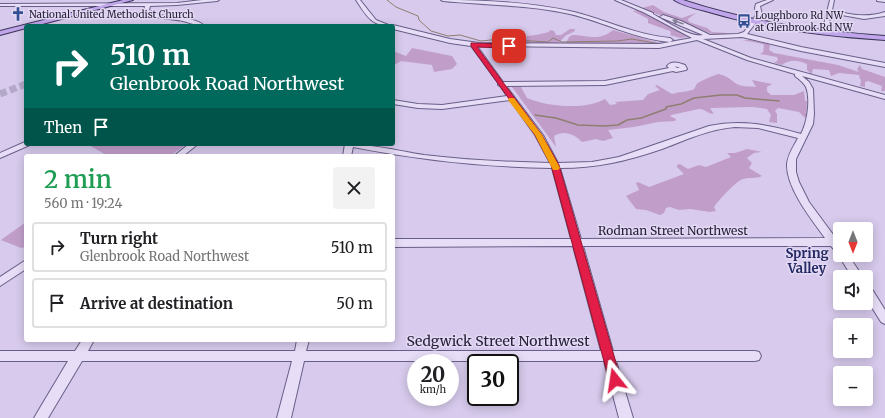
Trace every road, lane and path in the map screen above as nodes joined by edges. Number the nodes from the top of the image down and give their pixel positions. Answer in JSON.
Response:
{"nodes":[{"id":1,"x":91,"y":0,"type":"edge"},
{"id":2,"x":130,"y":0,"type":"edge"},
{"id":3,"x":217,"y":0,"type":"edge"},
{"id":4,"x":358,"y":0,"type":"edge"},
{"id":5,"x":443,"y":0,"type":"edge"},
{"id":6,"x":617,"y":0,"type":"edge"},
{"id":7,"x":677,"y":0,"type":"edge"},
{"id":8,"x":771,"y":0,"type":"edge"},
{"id":9,"x":832,"y":0,"type":"edge"},
{"id":10,"x":879,"y":0,"type":"edge"},
{"id":11,"x":885,"y":1,"type":"edge"},
{"id":12,"x":148,"y":4,"type":"junction"},
{"id":13,"x":161,"y":4,"type":"junction"},
{"id":14,"x":0,"y":5,"type":"edge"},
{"id":15,"x":84,"y":5,"type":"junction"},
{"id":16,"x":111,"y":5,"type":"junction"},
{"id":17,"x":828,"y":11,"type":"junction"},
{"id":18,"x":645,"y":12,"type":"junction"},
{"id":19,"x":154,"y":14,"type":"junction"},
{"id":20,"x":885,"y":14,"type":"edge"},
{"id":21,"x":70,"y":15,"type":"junction"},
{"id":22,"x":755,"y":21,"type":"junction"},
{"id":23,"x":35,"y":24,"type":"edge"},
{"id":24,"x":196,"y":24,"type":"edge"},
{"id":25,"x":382,"y":24,"type":"edge"},
{"id":26,"x":24,"y":27,"type":"edge"},
{"id":27,"x":395,"y":28,"type":"edge"},
{"id":28,"x":824,"y":32,"type":"junction"},
{"id":29,"x":0,"y":33,"type":"edge"},
{"id":30,"x":743,"y":35,"type":"junction"},
{"id":31,"x":710,"y":37,"type":"junction"},
{"id":32,"x":699,"y":38,"type":"junction"},
{"id":33,"x":885,"y":38,"type":"edge"},
{"id":34,"x":684,"y":41,"type":"junction"},
{"id":35,"x":473,"y":45,"type":"junction"},
{"id":36,"x":885,"y":65,"type":"edge"},
{"id":37,"x":672,"y":69,"type":"dead end"},
{"id":38,"x":794,"y":72,"type":"junction"},
{"id":39,"x":500,"y":84,"type":"junction"},
{"id":40,"x":885,"y":97,"type":"edge"},
{"id":41,"x":510,"y":98,"type":"junction"},
{"id":42,"x":395,"y":102,"type":"edge"},
{"id":43,"x":803,"y":137,"type":"junction"},
{"id":44,"x":24,"y":146,"type":"edge"},
{"id":45,"x":191,"y":146,"type":"edge"},
{"id":46,"x":360,"y":146,"type":"edge"},
{"id":47,"x":181,"y":154,"type":"edge"},
{"id":48,"x":0,"y":156,"type":"edge"},
{"id":49,"x":555,"y":165,"type":"junction"},
{"id":50,"x":833,"y":241,"type":"edge"},
{"id":51,"x":395,"y":242,"type":"edge"},
{"id":52,"x":833,"y":242,"type":"edge"},
{"id":53,"x":577,"y":243,"type":"junction"},
{"id":54,"x":24,"y":265,"type":"edge"},
{"id":55,"x":0,"y":282,"type":"edge"},
{"id":56,"x":873,"y":301,"type":"edge"},
{"id":57,"x":885,"y":319,"type":"edge"},
{"id":58,"x":87,"y":342,"type":"edge"},
{"id":59,"x":302,"y":342,"type":"edge"},
{"id":60,"x":0,"y":356,"type":"edge"},
{"id":61,"x":79,"y":356,"type":"junction"},
{"id":62,"x":299,"y":356,"type":"junction"},
{"id":63,"x":608,"y":356,"type":"junction"},
{"id":64,"x":755,"y":356,"type":"dead end"},
{"id":65,"x":41,"y":418,"type":"edge"},
{"id":66,"x":284,"y":418,"type":"edge"},
{"id":67,"x":626,"y":418,"type":"edge"}],
"edges":[{"from":1,"to":15,"type":"street"},
{"from":2,"to":16,"type":"main road"},
{"from":3,"to":13,"type":"street"},
{"from":4,"to":25,"type":"street"},
{"from":5,"to":34,"type":"street"},
{"from":6,"to":18,"type":"street"},
{"from":7,"to":22,"type":"main road"},
{"from":8,"to":22,"type":"street"},
{"from":9,"to":17,"type":"street"},
{"from":10,"to":11,"type":"street"},
{"from":12,"to":13,"type":"street"},
{"from":12,"to":16,"type":"street"},
{"from":12,"to":19,"type":"street"},
{"from":13,"to":19,"type":"street"},
{"from":14,"to":15,"type":"street"},
{"from":15,"to":16,"type":"street"},
{"from":15,"to":21,"type":"street"},
{"from":16,"to":21,"type":"main road"},
{"from":17,"to":20,"type":"street"},
{"from":17,"to":28,"type":"street"},
{"from":31,"to":18,"type":"street","one_way":true},
{"from":18,"to":32,"type":"street"},
{"from":19,"to":24,"type":"street"},
{"from":21,"to":23,"type":"main road"},
{"from":22,"to":28,"type":"main road"},
{"from":22,"to":30,"type":"street"},
{"from":26,"to":29,"type":"main road"},
{"from":27,"to":35,"type":"street"},
{"from":28,"to":33,"type":"main road"},
{"from":30,"to":31,"type":"street"},
{"from":30,"to":36,"type":"street"},
{"from":31,"to":32,"type":"street"},
{"from":32,"to":34,"type":"street"},
{"from":32,"to":38,"type":"street"},
{"from":34,"to":35,"type":"street"},
{"from":35,"to":39,"type":"street"},
{"from":37,"to":39,"type":"street"},
{"from":38,"to":40,"type":"street"},
{"from":38,"to":43,"type":"street"},
{"from":39,"to":41,"type":"street"},
{"from":41,"to":42,"type":"street"},
{"from":41,"to":49,"type":"street"},
{"from":43,"to":49,"type":"street"},
{"from":43,"to":50,"type":"street"},
{"from":44,"to":48,"type":"street"},
{"from":45,"to":47,"type":"street"},
{"from":46,"to":49,"type":"street"},
{"from":49,"to":53,"type":"street"},
{"from":51,"to":53,"type":"street","name":"Rodman Street Northwest"},
{"from":52,"to":53,"type":"street","name":"Rodman Street Northwest"},
{"from":53,"to":63,"type":"street"},
{"from":54,"to":55,"type":"street"},
{"from":56,"to":57,"type":"street"},
{"from":58,"to":61,"type":"street"},
{"from":59,"to":62,"type":"street"},
{"from":60,"to":61,"type":"street","name":"Sedgwick Street Northwest"},
{"from":61,"to":62,"type":"street","name":"Sedgwick Street Northwest"},
{"from":61,"to":65,"type":"street"},
{"from":62,"to":63,"type":"street","name":"Sedgwick Street Northwest"},
{"from":62,"to":66,"type":"street"},
{"from":63,"to":64,"type":"street","name":"Sedgwick Street Northwest"},
{"from":63,"to":67,"type":"street"}]}
